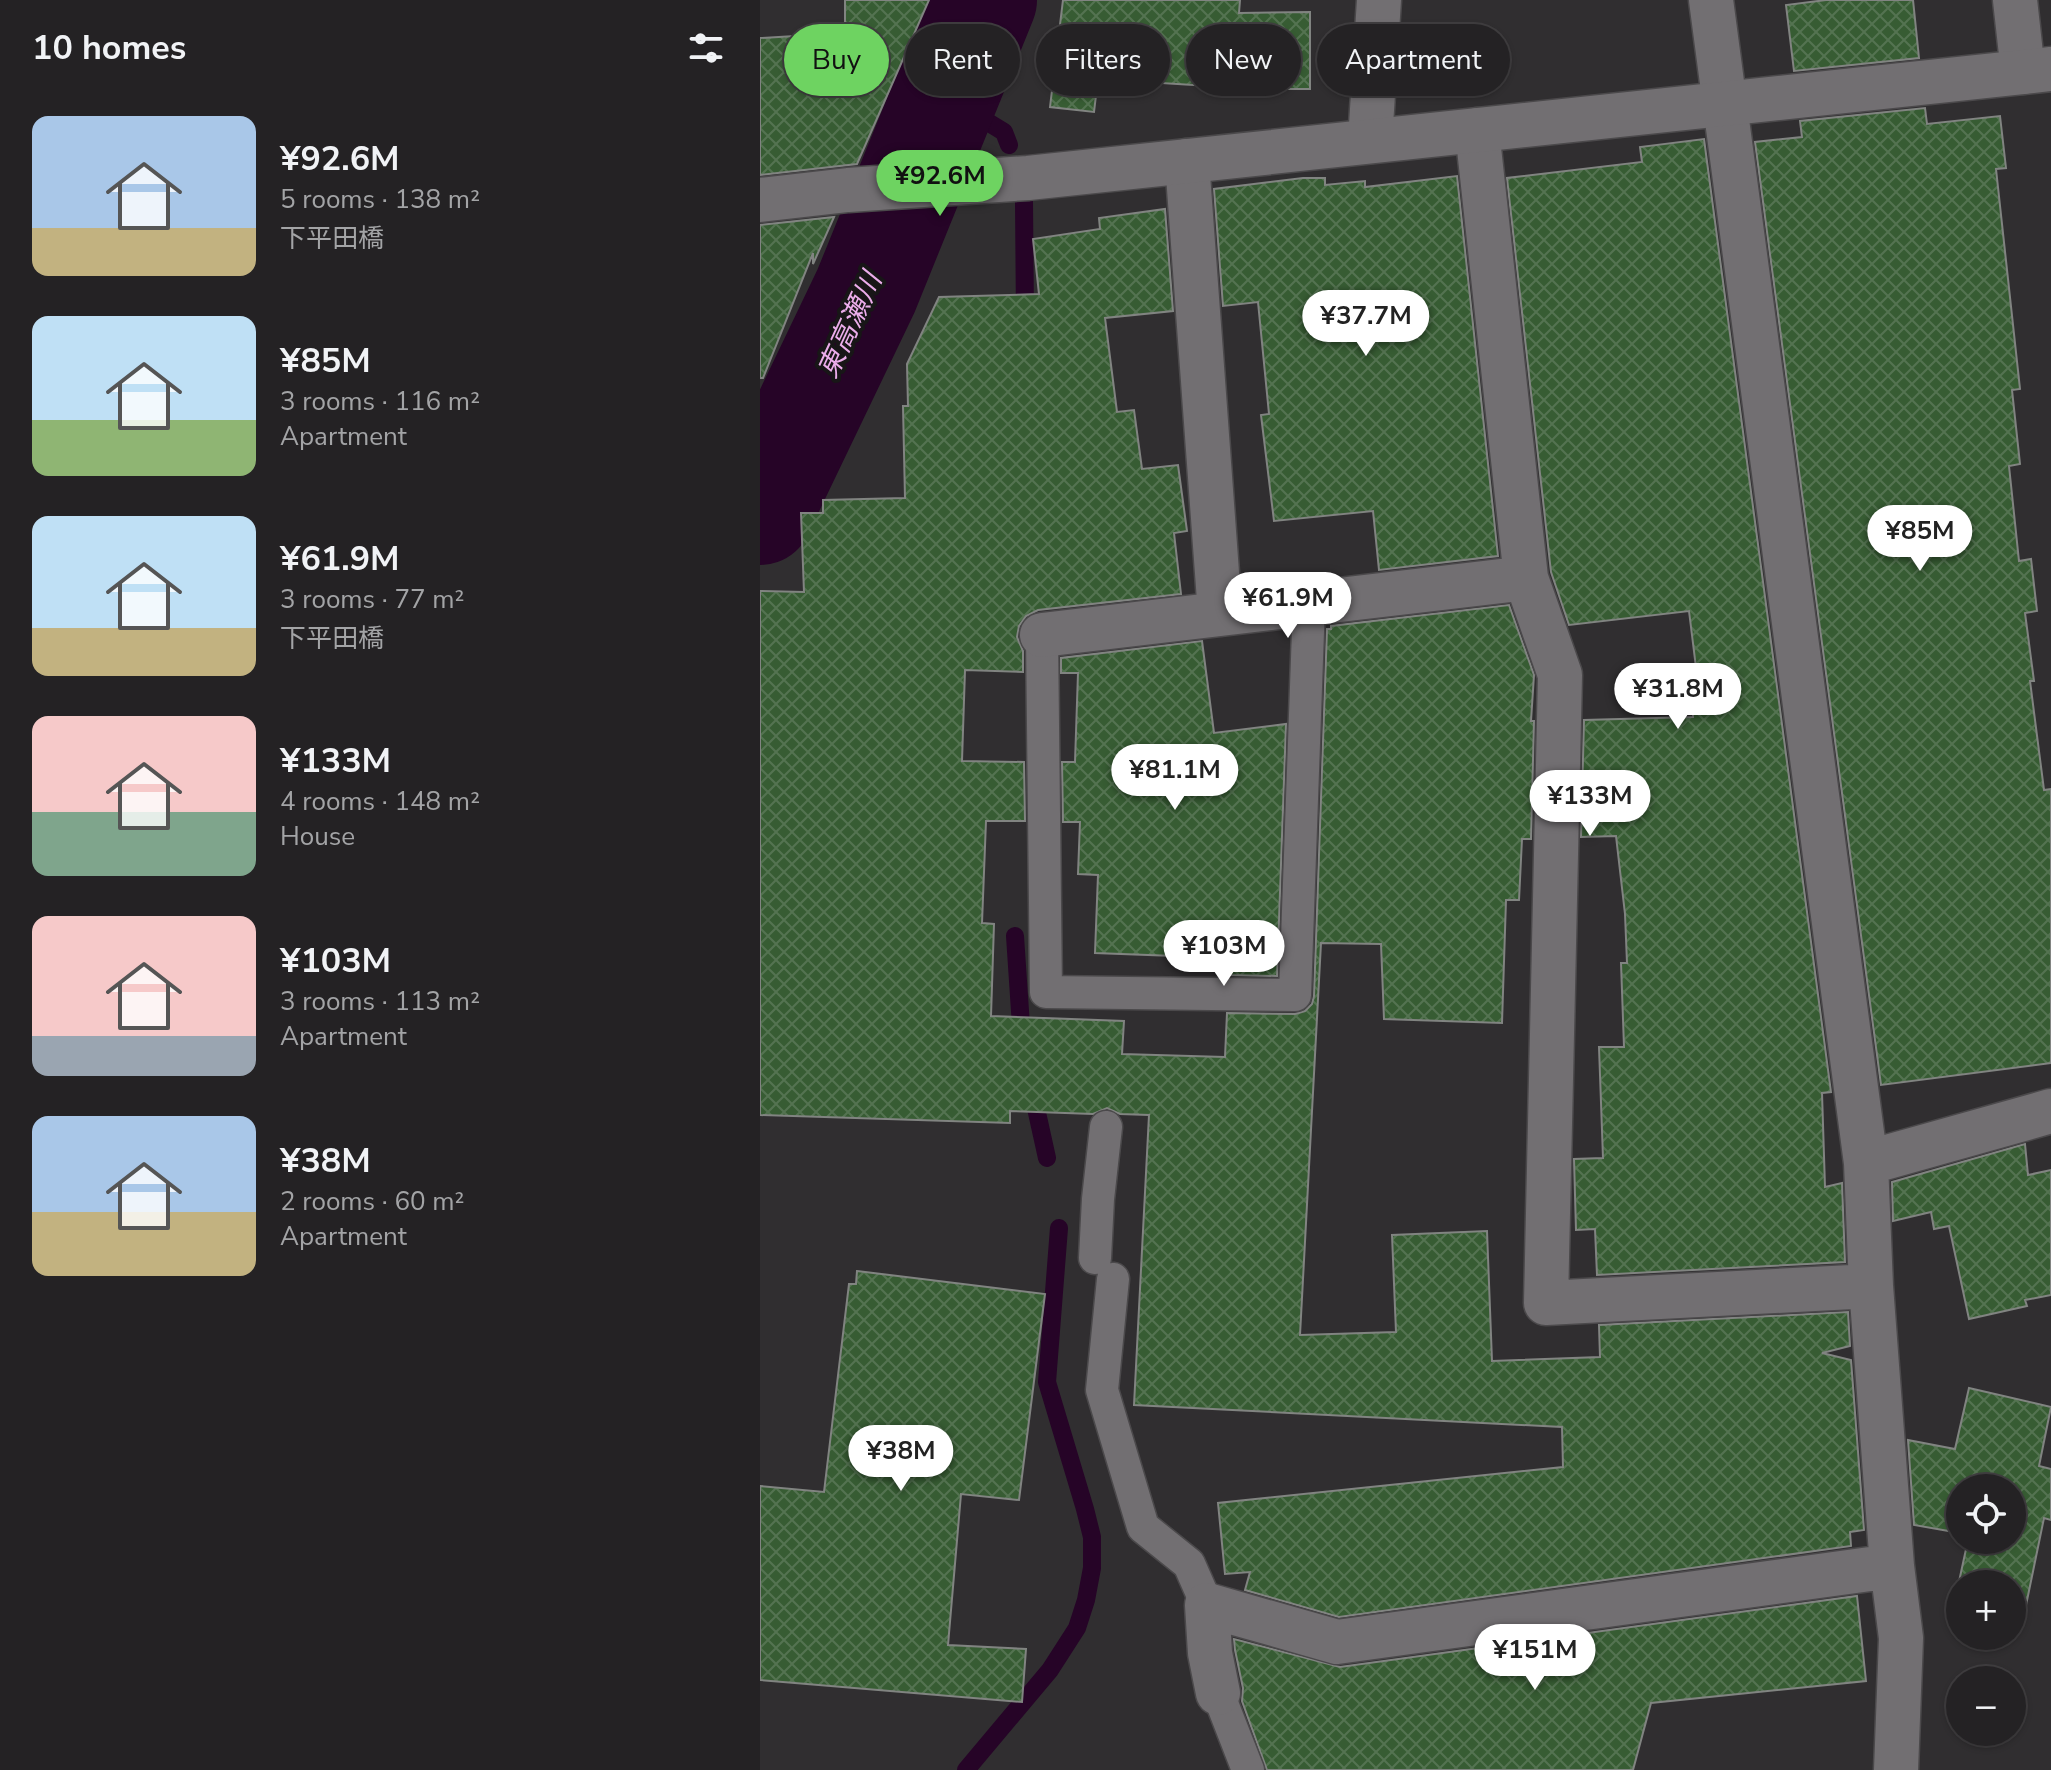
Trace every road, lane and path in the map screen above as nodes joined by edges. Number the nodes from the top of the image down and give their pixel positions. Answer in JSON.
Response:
{"nodes":[{"id":1,"x":1379,"y":0,"type":"edge"},
{"id":2,"x":1711,"y":0,"type":"edge"},
{"id":3,"x":2015,"y":0,"type":"edge"},
{"id":4,"x":2037,"y":70,"type":"edge"},
{"id":5,"x":1724,"y":104,"type":"junction"},
{"id":6,"x":1477,"y":130,"type":"junction"},
{"id":7,"x":1370,"y":141,"type":"junction"},
{"id":8,"x":1187,"y":161,"type":"junction"},
{"id":9,"x":760,"y":200,"type":"edge"},
{"id":10,"x":1526,"y":578,"type":"junction"},
{"id":11,"x":1309,"y":603,"type":"junction"},
{"id":12,"x":1220,"y":614,"type":"junction"},
{"id":13,"x":1042,"y":635,"type":"joint"},
{"id":14,"x":2051,"y":1111,"type":"edge"},
{"id":15,"x":1106,"y":1127,"type":"dead end"},
{"id":16,"x":1866,"y":1163,"type":"junction"},
{"id":17,"x":1871,"y":1286,"type":"junction"},
{"id":18,"x":1892,"y":1566,"type":"junction"},
{"id":19,"x":1207,"y":1605,"type":"junction"},
{"id":20,"x":1218,"y":1693,"type":"joint"},
{"id":21,"x":1248,"y":1770,"type":"edge"},
{"id":22,"x":1896,"y":1770,"type":"edge"}],
"edges":[{"from":1,"to":7,"type":"street"},
{"from":2,"to":5,"type":"street"},
{"from":3,"to":4,"type":"street"},
{"from":4,"to":5,"type":"street"},
{"from":5,"to":6,"type":"street"},
{"from":5,"to":16,"type":"street"},
{"from":6,"to":7,"type":"street"},
{"from":6,"to":10,"type":"street"},
{"from":7,"to":8,"type":"street"},
{"from":8,"to":9,"type":"street"},
{"from":8,"to":12,"type":"street"},
{"from":10,"to":11,"type":"street"},
{"from":10,"to":17,"type":"street"},
{"from":11,"to":12,"type":"street"},
{"from":11,"to":13,"type":"lane"},
{"from":12,"to":13,"type":"street"},
{"from":14,"to":16,"type":"street"},
{"from":15,"to":19,"type":"lane"},
{"from":16,"to":17,"type":"street"},
{"from":17,"to":18,"type":"street"},
{"from":18,"to":19,"type":"street"},
{"from":18,"to":22,"type":"street"},
{"from":19,"to":20,"type":"street"},
{"from":20,"to":21,"type":"lane"}]}
